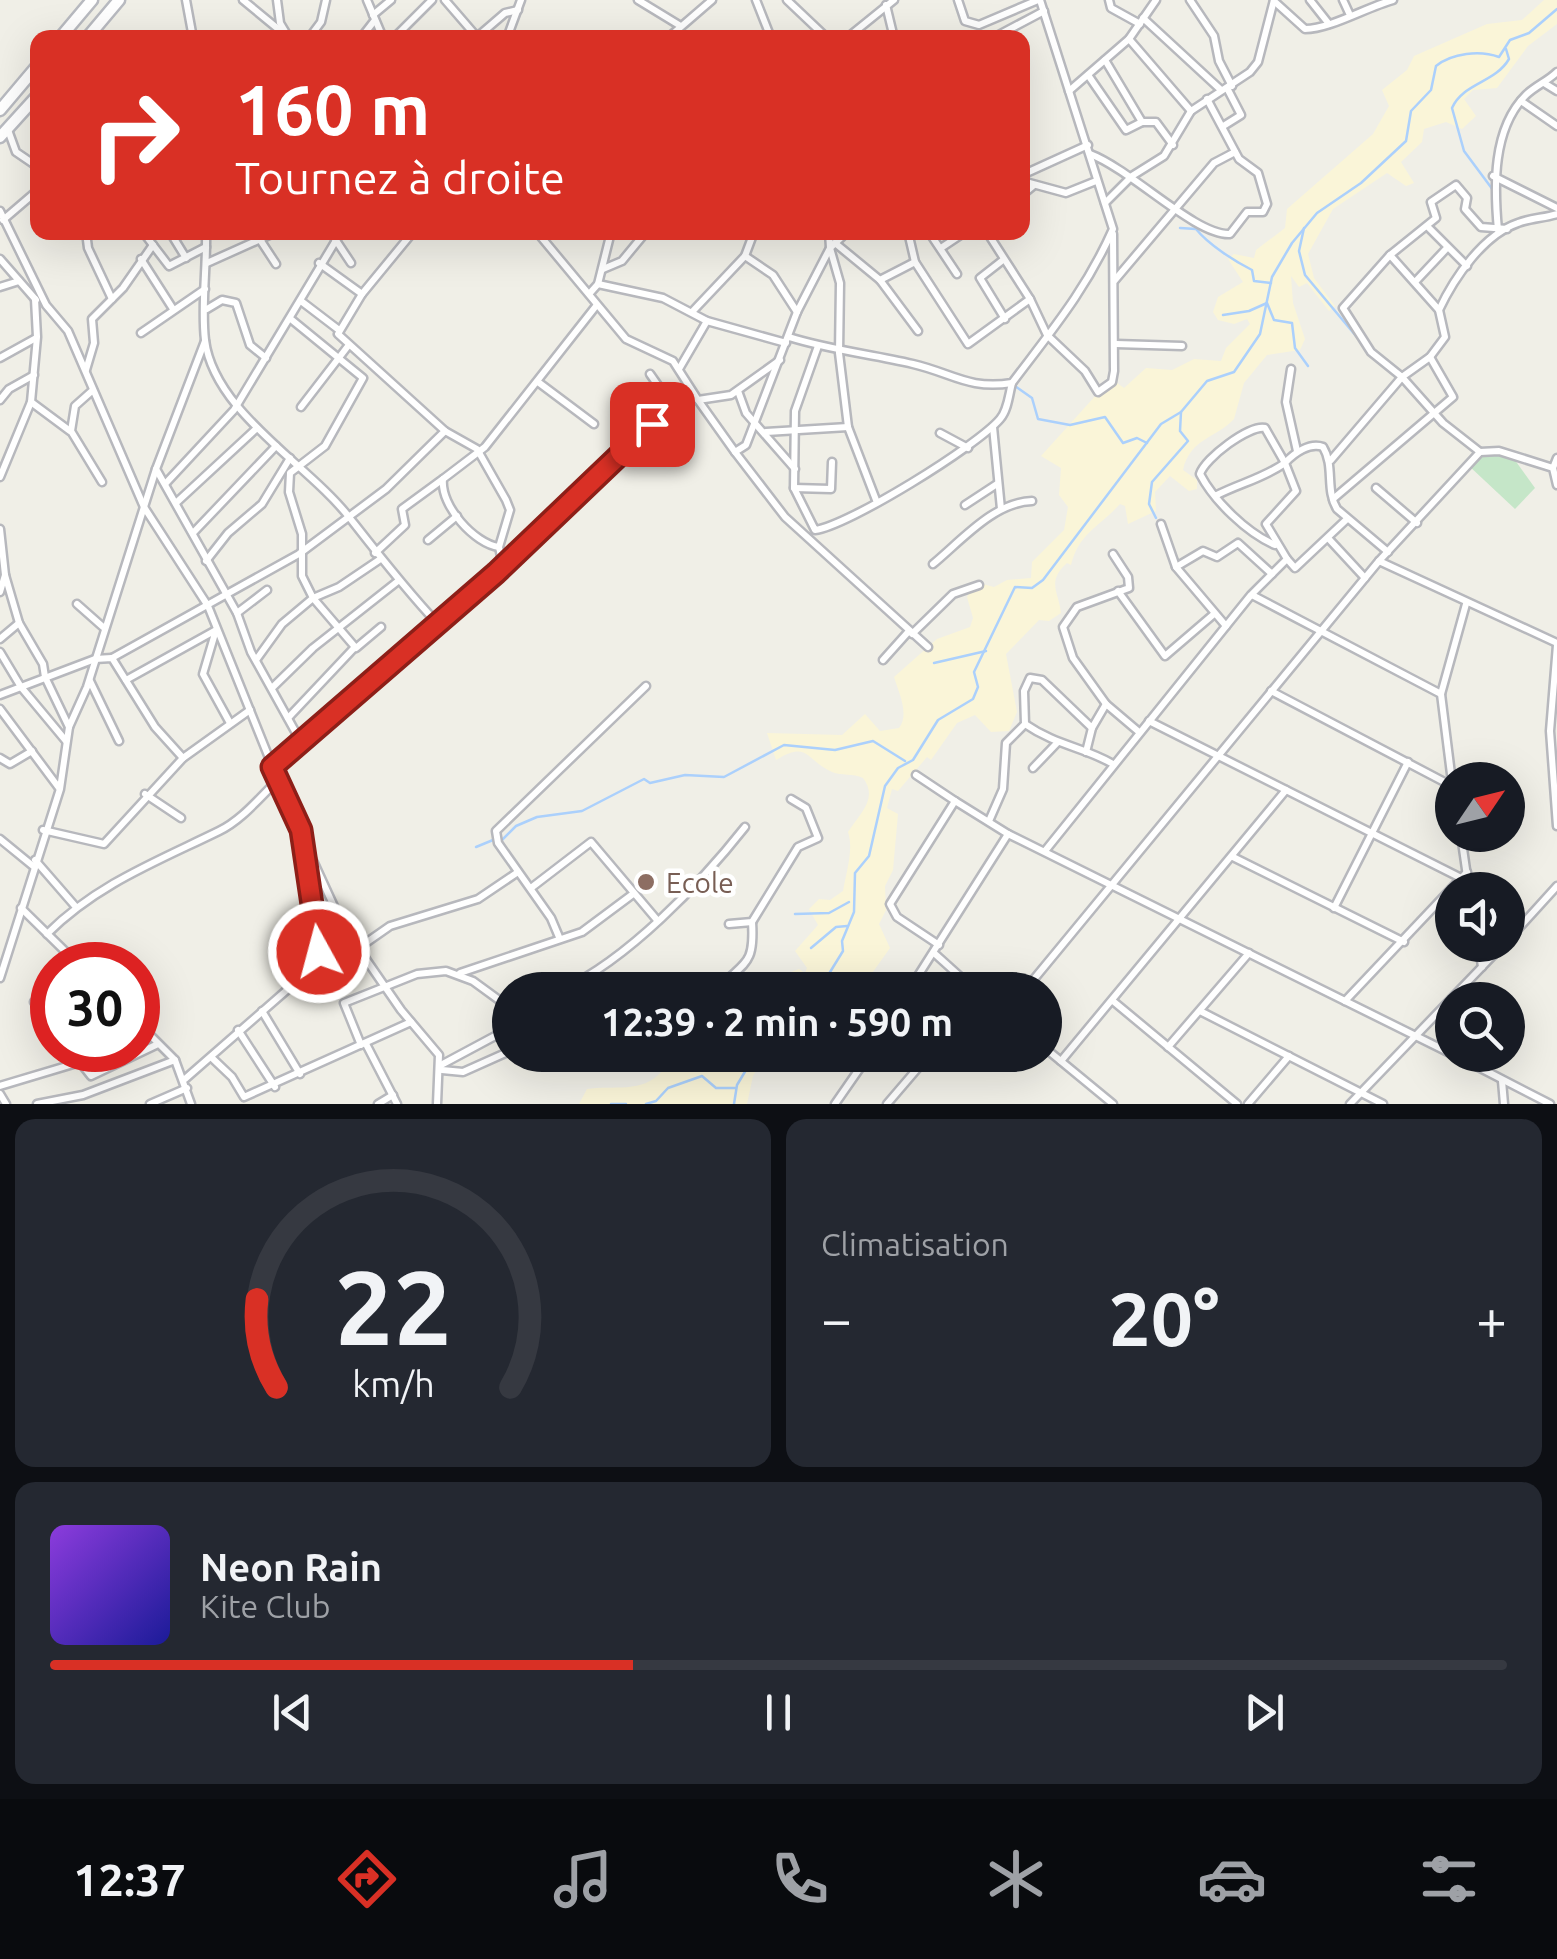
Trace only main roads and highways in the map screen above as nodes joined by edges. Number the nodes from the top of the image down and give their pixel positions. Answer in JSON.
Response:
{"nodes":[{"id":1,"x":92,"y":0,"type":"edge"},
{"id":2,"x":119,"y":0,"type":"edge"},
{"id":3,"x":67,"y":30,"type":"edge"},
{"id":4,"x":94,"y":30,"type":"edge"},
{"id":5,"x":30,"y":74,"type":"edge"},
{"id":6,"x":30,"y":104,"type":"edge"},
{"id":7,"x":0,"y":110,"type":"edge"},
{"id":8,"x":4,"y":133,"type":"edge"}],
"edges":[{"from":1,"to":3,"type":"main road"},
{"from":2,"to":4,"type":"main road"},
{"from":5,"to":7,"type":"main road"},
{"from":6,"to":8,"type":"main road"}]}
